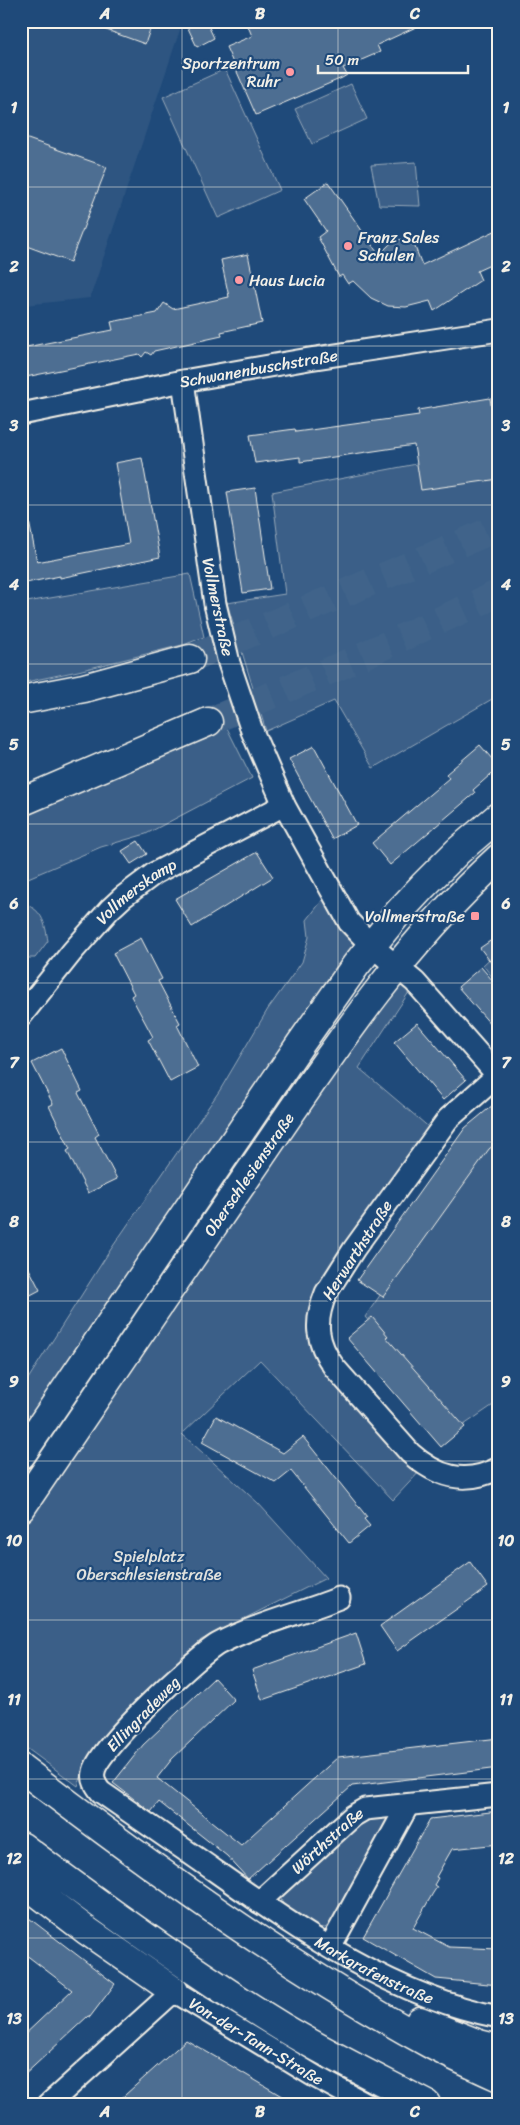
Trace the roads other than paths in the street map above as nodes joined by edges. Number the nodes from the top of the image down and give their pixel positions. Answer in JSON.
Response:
{"nodes":[{"id":1,"x":499,"y":330,"type":"edge"},
{"id":2,"x":183,"y":381,"type":"junction"},
{"id":3,"x":21,"y":414,"type":"edge"},
{"id":4,"x":190,"y":660,"type":"tunnel mouth"},
{"id":5,"x":21,"y":700,"type":"edge"},
{"id":6,"x":208,"y":722,"type":"tunnel mouth"},
{"id":7,"x":21,"y":802,"type":"edge"},
{"id":8,"x":284,"y":805,"type":"junction"},
{"id":9,"x":499,"y":816,"type":"edge"},
{"id":10,"x":499,"y":858,"type":"edge"},
{"id":11,"x":372,"y":946,"type":"junction"},
{"id":12,"x":396,"y":967,"type":"junction"},
{"id":13,"x":21,"y":1016,"type":"edge"},
{"id":14,"x":498,"y":1076,"type":"edge"},
{"id":15,"x":21,"y":1455,"type":"edge"},
{"id":16,"x":499,"y":1468,"type":"edge"},
{"id":17,"x":21,"y":1508,"type":"edge"},
{"id":18,"x":339,"y":1598,"type":"dead end"},
{"id":19,"x":21,"y":1768,"type":"edge"},
{"id":20,"x":499,"y":1795,"type":"edge"},
{"id":21,"x":408,"y":1805,"type":"junction"},
{"id":22,"x":21,"y":1846,"type":"edge"},
{"id":23,"x":21,"y":1877,"type":"edge"},
{"id":24,"x":259,"y":1902,"type":"junction"},
{"id":25,"x":330,"y":1947,"type":"junction"},
{"id":26,"x":329,"y":1985,"type":"junction"},
{"id":27,"x":174,"y":1991,"type":"junction"},
{"id":28,"x":499,"y":2017,"type":"edge"},
{"id":29,"x":499,"y":2049,"type":"edge"},
{"id":30,"x":316,"y":2077,"type":"junction"},
{"id":31,"x":499,"y":2077,"type":"edge"},
{"id":32,"x":49,"y":2104,"type":"edge"},
{"id":33,"x":332,"y":2104,"type":"edge"},
{"id":34,"x":366,"y":2104,"type":"edge"},
{"id":35,"x":426,"y":2104,"type":"edge"}],
"edges":[{"from":1,"to":2,"type":"street","name":"Schwanenbuschstraße"},
{"from":2,"to":3,"type":"street","name":"Schwanenbuschstraße"},
{"from":2,"to":8,"type":"street","name":"Vollmerstraße","bridge":true},
{"from":4,"to":5,"type":"main road"},
{"from":6,"to":7,"type":"main road"},
{"from":8,"to":11,"type":"street","name":"Vollmerstraße"},
{"from":8,"to":13,"type":"street","name":"Vollmerskamp"},
{"from":9,"to":11,"type":"main road","name":"Oberschlesienstraße"},
{"from":10,"to":12,"type":"main road","name":"Oberschlesienstraße"},
{"from":11,"to":12,"type":"street","name":"Vollmerstraße"},
{"from":11,"to":15,"type":"main road","name":"Oberschlesienstraße"},
{"from":12,"to":14,"type":"street","name":"Vollmerstraße"},
{"from":12,"to":17,"type":"main road","name":"Oberschlesienstraße"},
{"from":14,"to":16,"type":"street","name":"Herwarthstraße"},
{"from":18,"to":24,"type":"street","name":"Ellingradeweg"},
{"from":19,"to":26,"type":"main road"},
{"from":20,"to":21,"type":"street","name":"Wörthstraße"},
{"from":21,"to":24,"type":"street","name":"Wörthstraße"},
{"from":21,"to":25,"type":"street"},
{"from":22,"to":35,"type":"main road"},
{"from":23,"to":27,"type":"main road"},
{"from":24,"to":25,"type":"street","name":"Markgrafenstraße"},
{"from":25,"to":28,"type":"street","name":"Markgrafenstraße"},
{"from":26,"to":29,"type":"main road"},
{"from":26,"to":31,"type":"main road"},
{"from":27,"to":30,"type":"street","name":"Von-der-Tann-Straße"},
{"from":27,"to":32,"type":"street"},
{"from":30,"to":33,"type":"street"},
{"from":30,"to":34,"type":"street","name":"Von-der-Tann-Straße"}]}
